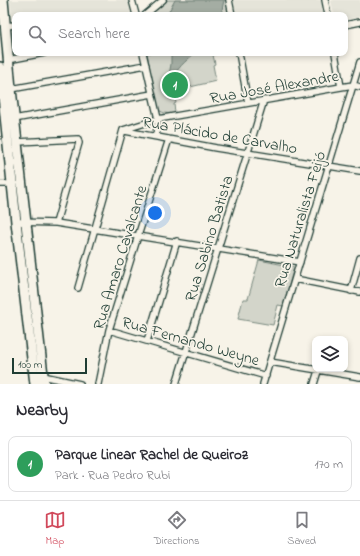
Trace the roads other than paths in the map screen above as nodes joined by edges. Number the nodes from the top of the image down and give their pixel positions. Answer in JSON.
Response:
{"nodes":[{"id":1,"x":3,"y":0,"type":"edge"},
{"id":2,"x":132,"y":0,"type":"edge"},
{"id":3,"x":163,"y":0,"type":"edge"},
{"id":4,"x":229,"y":0,"type":"edge"},
{"id":5,"x":325,"y":0,"type":"edge"},
{"id":6,"x":135,"y":12,"type":"edge"},
{"id":7,"x":149,"y":12,"type":"edge"},
{"id":8,"x":231,"y":12,"type":"edge"},
{"id":9,"x":327,"y":12,"type":"edge"},
{"id":10,"x":360,"y":22,"type":"edge"},
{"id":11,"x":348,"y":24,"type":"edge"},
{"id":12,"x":12,"y":25,"type":"edge"},
{"id":13,"x":5,"y":26,"type":"junction"},
{"id":14,"x":29,"y":56,"type":"edge"},
{"id":15,"x":144,"y":56,"type":"edge"},
{"id":16,"x":240,"y":56,"type":"edge"},
{"id":17,"x":336,"y":56,"type":"edge"},
{"id":18,"x":8,"y":60,"type":"junction"},
{"id":19,"x":360,"y":62,"type":"edge"},
{"id":20,"x":146,"y":65,"type":"junction"},
{"id":21,"x":0,"y":67,"type":"edge"},
{"id":22,"x":353,"y":86,"type":"junction"},
{"id":23,"x":341,"y":87,"type":"junction"},
{"id":24,"x":360,"y":87,"type":"edge"},
{"id":25,"x":10,"y":88,"type":"junction"},
{"id":26,"x":152,"y":94,"type":"junction"},
{"id":27,"x":264,"y":100,"type":"junction"},
{"id":28,"x":248,"y":103,"type":"junction"},
{"id":29,"x":158,"y":119,"type":"junction"},
{"id":30,"x":9,"y":126,"type":"edge"},
{"id":31,"x":123,"y":130,"type":"junction"},
{"id":32,"x":156,"y":136,"type":"junction"},
{"id":33,"x":169,"y":139,"type":"junction"},
{"id":34,"x":17,"y":142,"type":"junction"},
{"id":35,"x":249,"y":153,"type":"junction"},
{"id":36,"x":328,"y":166,"type":"junction"},
{"id":37,"x":360,"y":171,"type":"edge"},
{"id":38,"x":0,"y":184,"type":"edge"},
{"id":39,"x":12,"y":184,"type":"junction"},
{"id":40,"x":16,"y":222,"type":"junction"},
{"id":41,"x":26,"y":222,"type":"junction"},
{"id":42,"x":56,"y":222,"type":"junction"},
{"id":43,"x":96,"y":229,"type":"junction"},
{"id":44,"x":138,"y":236,"type":"junction"},
{"id":45,"x":177,"y":241,"type":"junction"},
{"id":46,"x":218,"y":249,"type":"junction"},
{"id":47,"x":360,"y":258,"type":"edge"},
{"id":48,"x":300,"y":262,"type":"junction"},
{"id":49,"x":295,"y":279,"type":"junction"},
{"id":50,"x":78,"y":288,"type":"dead end"},
{"id":51,"x":351,"y":290,"type":"junction"},
{"id":52,"x":360,"y":292,"type":"edge"},
{"id":53,"x":109,"y":330,"type":"junction"},
{"id":54,"x":147,"y":341,"type":"junction"},
{"id":55,"x":186,"y":352,"type":"junction"},
{"id":56,"x":270,"y":362,"type":"junction"},
{"id":57,"x":312,"y":370,"type":"edge"},
{"id":58,"x":318,"y":372,"type":"edge"},
{"id":59,"x":325,"y":372,"type":"edge"},
{"id":60,"x":266,"y":376,"type":"junction"},
{"id":61,"x":360,"y":377,"type":"edge"},
{"id":62,"x":44,"y":380,"type":"edge"},
{"id":63,"x":35,"y":384,"type":"edge"},
{"id":64,"x":80,"y":384,"type":"edge"},
{"id":65,"x":98,"y":384,"type":"edge"},
{"id":66,"x":176,"y":384,"type":"edge"},
{"id":67,"x":263,"y":384,"type":"edge"},
{"id":68,"x":314,"y":384,"type":"edge"}],
"edges":[{"from":1,"to":13,"type":"main road"},
{"from":2,"to":6,"type":"street"},
{"from":3,"to":7,"type":"street"},
{"from":4,"to":8,"type":"street"},
{"from":5,"to":9,"type":"street"},
{"from":10,"to":11,"type":"street"},
{"from":12,"to":13,"type":"street"},
{"from":13,"to":18,"type":"main road"},
{"from":14,"to":18,"type":"street"},
{"from":15,"to":20,"type":"street"},
{"from":16,"to":28,"type":"street"},
{"from":17,"to":23,"type":"street"},
{"from":18,"to":25,"type":"main road"},
{"from":19,"to":22,"type":"street","name":"Rua Naturalista Feijó"},
{"from":20,"to":25,"type":"street"},
{"from":20,"to":26,"type":"street"},
{"from":21,"to":30,"type":"main road"},
{"from":22,"to":23,"type":"street","name":"Rua José Alexandre"},
{"from":22,"to":24,"type":"street","name":"Rua José Alexandre"},
{"from":22,"to":36,"type":"street","name":"Rua Naturalista Feijó"},
{"from":23,"to":27,"type":"street","name":"Rua José Alexandre"},
{"from":25,"to":30,"type":"main road"},
{"from":26,"to":29,"type":"street"},
{"from":26,"to":30,"type":"street"},
{"from":27,"to":28,"type":"street","name":"Rua José Alexandre"},
{"from":27,"to":35,"type":"street","name":"Rua Sabino Batista"},
{"from":28,"to":29,"type":"street","name":"Rua José Alexandre"},
{"from":29,"to":31,"type":"street","name":"Rua José Alexandre"},
{"from":29,"to":32,"type":"street"},
{"from":30,"to":34,"type":"main road"},
{"from":30,"to":39,"type":"main road"},
{"from":31,"to":32,"type":"street","name":"Rua Plácido de Carvalho"},
{"from":31,"to":43,"type":"street"},
{"from":32,"to":33,"type":"street","name":"Rua Plácido de Carvalho"},
{"from":33,"to":35,"type":"street","name":"Rua Plácido de Carvalho"},
{"from":33,"to":44,"type":"street","name":"Rua Amaro Cavalcante"},
{"from":34,"to":41,"type":"main road"},
{"from":34,"to":42,"type":"street"},
{"from":35,"to":36,"type":"street","name":"Rua Plácido de Carvalho"},
{"from":35,"to":46,"type":"street","name":"Rua Sabino Batista"},
{"from":36,"to":37,"type":"street","name":"Rua Plácido de Carvalho"},
{"from":36,"to":48,"type":"street","name":"Rua Naturalista Feijó"},
{"from":38,"to":39,"type":"street"},
{"from":39,"to":40,"type":"main road"},
{"from":40,"to":41,"type":"street"},
{"from":40,"to":63,"type":"main road"},
{"from":41,"to":42,"type":"street"},
{"from":41,"to":62,"type":"main road"},
{"from":42,"to":43,"type":"street"},
{"from":43,"to":44,"type":"street"},
{"from":43,"to":50,"type":"street"},
{"from":44,"to":45,"type":"street"},
{"from":44,"to":53,"type":"street","name":"Rua Amaro Cavalcante"},
{"from":45,"to":46,"type":"street"},
{"from":45,"to":54,"type":"street"},
{"from":46,"to":48,"type":"street"},
{"from":46,"to":55,"type":"street","name":"Rua Sabino Batista"},
{"from":47,"to":51,"type":"street"},
{"from":48,"to":49,"type":"street","name":"Rua Naturalista Feijó"},
{"from":49,"to":51,"type":"street"},
{"from":49,"to":56,"type":"street","name":"Rua Naturalista Feijó"},
{"from":51,"to":52,"type":"street"},
{"from":53,"to":54,"type":"street","name":"Rua Fernando Weyne"},
{"from":53,"to":65,"type":"street","name":"Rua Amaro Cavalcante"},
{"from":54,"to":55,"type":"street","name":"Rua Fernando Weyne"},
{"from":55,"to":60,"type":"street","name":"Rua Fernando Weyne"},
{"from":55,"to":66,"type":"street","name":"Rua Sabino Batista"},
{"from":56,"to":57,"type":"street","name":"Rua Fernando Weyne"},
{"from":56,"to":60,"type":"street","name":"Rua Naturalista Feijó"},
{"from":58,"to":68,"type":"street"},
{"from":59,"to":61,"type":"street","name":"Rua Fernando Weyne"},
{"from":60,"to":67,"type":"street","name":"Rua Naturalista Feijó"},
{"from":62,"to":64,"type":"street"}]}
